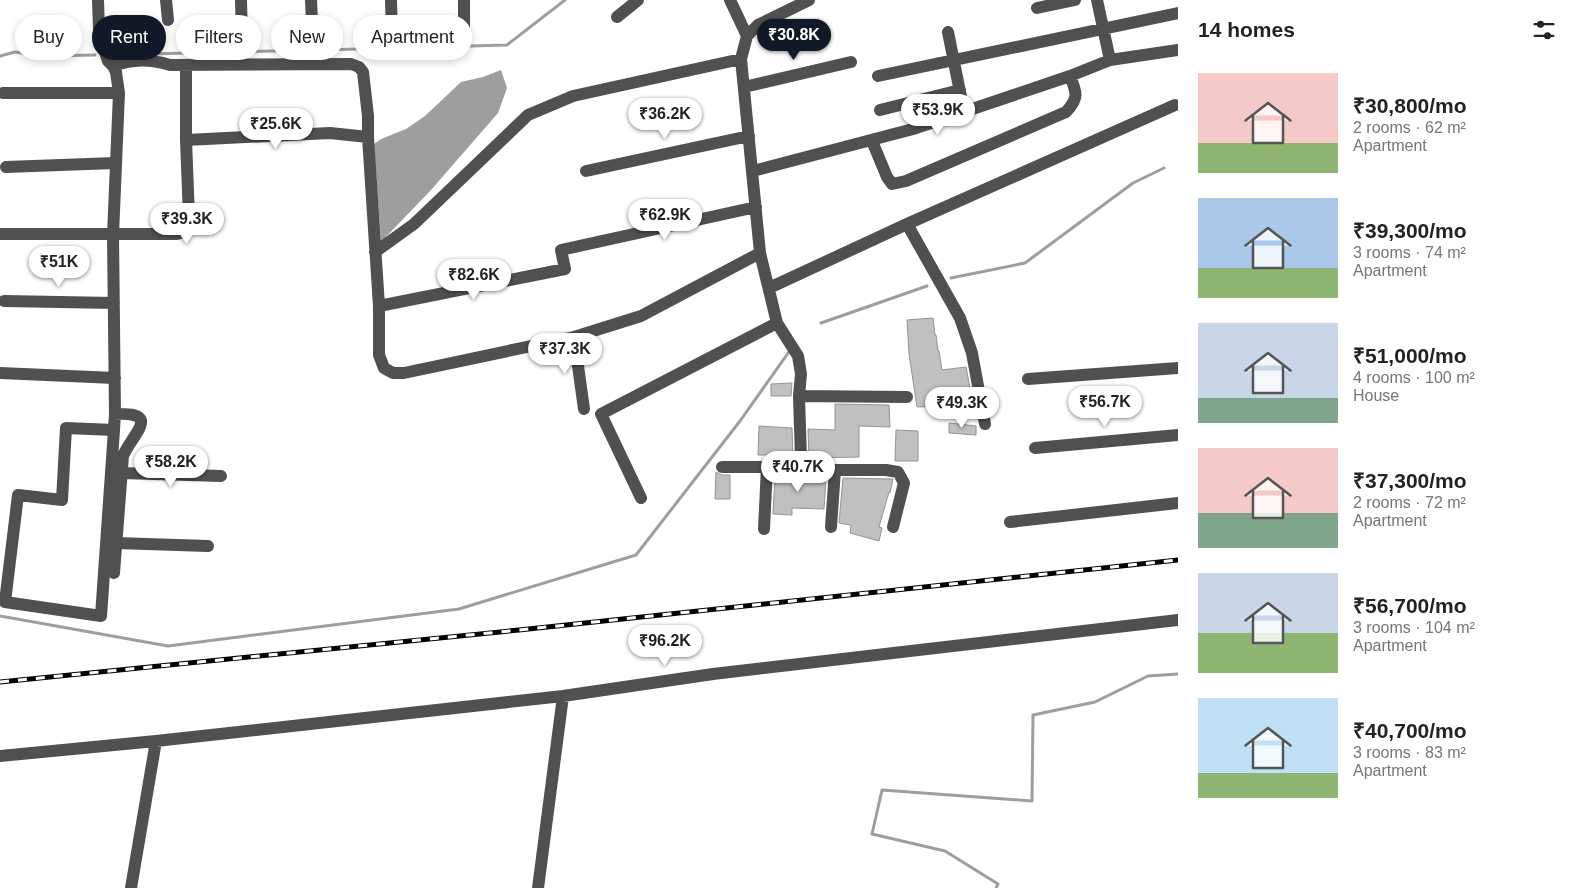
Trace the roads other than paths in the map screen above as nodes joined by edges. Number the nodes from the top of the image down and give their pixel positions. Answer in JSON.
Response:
{"nodes":[{"id":1,"x":98,"y":0,"type":"edge"},
{"id":2,"x":166,"y":0,"type":"edge"},
{"id":3,"x":241,"y":0,"type":"edge"},
{"id":4,"x":311,"y":0,"type":"edge"},
{"id":5,"x":391,"y":0,"type":"edge"},
{"id":6,"x":464,"y":0,"type":"edge"},
{"id":7,"x":638,"y":0,"type":"edge"},
{"id":8,"x":730,"y":0,"type":"edge"},
{"id":9,"x":809,"y":0,"type":"edge"},
{"id":10,"x":1075,"y":0,"type":"edge"},
{"id":11,"x":1097,"y":0,"type":"edge"},
{"id":12,"x":1037,"y":8,"type":"dead end"},
{"id":13,"x":1178,"y":13,"type":"edge"},
{"id":14,"x":241,"y":15,"type":"edge"},
{"id":15,"x":391,"y":15,"type":"edge"},
{"id":16,"x":464,"y":15,"type":"edge"},
{"id":17,"x":617,"y":17,"type":"dead end"},
{"id":18,"x":168,"y":20,"type":"dead end"},
{"id":19,"x":1103,"y":28,"type":"junction"},
{"id":20,"x":948,"y":32,"type":"dead end"},
{"id":21,"x":746,"y":36,"type":"junction"},
{"id":22,"x":1178,"y":50,"type":"edge"},
{"id":23,"x":741,"y":59,"type":"junction"},
{"id":24,"x":954,"y":60,"type":"junction"},
{"id":25,"x":1110,"y":60,"type":"junction"},
{"id":26,"x":851,"y":62,"type":"dead end"},
{"id":27,"x":314,"y":64,"type":"junction"},
{"id":28,"x":186,"y":65,"type":"junction"},
{"id":29,"x":113,"y":66,"type":"junction"},
{"id":30,"x":878,"y":76,"type":"dead end"},
{"id":31,"x":1070,"y":76,"type":"junction"},
{"id":32,"x":744,"y":87,"type":"junction"},
{"id":33,"x":960,"y":90,"type":"junction"},
{"id":34,"x":3,"y":93,"type":"dead end"},
{"id":35,"x":119,"y":93,"type":"junction"},
{"id":36,"x":1175,"y":105,"type":"dead end"},
{"id":37,"x":880,"y":110,"type":"dead end"},
{"id":38,"x":964,"y":112,"type":"junction"},
{"id":39,"x":749,"y":136,"type":"junction"},
{"id":40,"x":368,"y":137,"type":"junction"},
{"id":41,"x":186,"y":140,"type":"junction"},
{"id":42,"x":872,"y":141,"type":"junction"},
{"id":43,"x":115,"y":163,"type":"junction"},
{"id":44,"x":6,"y":166,"type":"dead end"},
{"id":45,"x":586,"y":171,"type":"dead end"},
{"id":46,"x":753,"y":171,"type":"junction"},
{"id":47,"x":756,"y":207,"type":"junction"},
{"id":48,"x":907,"y":224,"type":"junction"},
{"id":49,"x":0,"y":234,"type":"edge"},
{"id":50,"x":113,"y":235,"type":"junction"},
{"id":51,"x":375,"y":252,"type":"junction"},
{"id":52,"x":760,"y":252,"type":"junction"},
{"id":53,"x":769,"y":288,"type":"junction"},
{"id":54,"x":4,"y":301,"type":"dead end"},
{"id":55,"x":114,"y":303,"type":"junction"},
{"id":56,"x":378,"y":306,"type":"junction"},
{"id":57,"x":777,"y":322,"type":"junction"},
{"id":58,"x":574,"y":337,"type":"junction"},
{"id":59,"x":1178,"y":368,"type":"edge"},
{"id":60,"x":0,"y":373,"type":"edge"},
{"id":61,"x":115,"y":378,"type":"junction"},
{"id":62,"x":1028,"y":379,"type":"dead end"},
{"id":63,"x":799,"y":396,"type":"junction"},
{"id":64,"x":907,"y":398,"type":"dead end"},
{"id":65,"x":584,"y":409,"type":"dead end"},
{"id":66,"x":115,"y":414,"type":"junction"},
{"id":67,"x":985,"y":424,"type":"dead end"},
{"id":68,"x":114,"y":430,"type":"junction"},
{"id":69,"x":1178,"y":435,"type":"edge"},
{"id":70,"x":1035,"y":448,"type":"dead end"},
{"id":71,"x":722,"y":467,"type":"dead end"},
{"id":72,"x":767,"y":467,"type":"junction"},
{"id":73,"x":804,"y":467,"type":"junction"},
{"id":74,"x":835,"y":470,"type":"junction"},
{"id":75,"x":121,"y":473,"type":"junction"},
{"id":76,"x":221,"y":476,"type":"dead end"},
{"id":77,"x":641,"y":498,"type":"dead end"},
{"id":78,"x":1178,"y":503,"type":"edge"},
{"id":79,"x":1010,"y":522,"type":"dead end"},
{"id":80,"x":831,"y":527,"type":"dead end"},
{"id":81,"x":893,"y":527,"type":"dead end"},
{"id":82,"x":764,"y":529,"type":"dead end"},
{"id":83,"x":116,"y":543,"type":"junction"},
{"id":84,"x":208,"y":546,"type":"dead end"},
{"id":85,"x":114,"y":572,"type":"dead end"},
{"id":86,"x":1178,"y":620,"type":"edge"},
{"id":87,"x":563,"y":696,"type":"junction"},
{"id":88,"x":156,"y":741,"type":"junction"},
{"id":89,"x":0,"y":756,"type":"edge"},
{"id":90,"x":131,"y":888,"type":"edge"},
{"id":91,"x":538,"y":888,"type":"edge"}],
"edges":[{"from":1,"to":29,"type":"street"},
{"from":2,"to":18,"type":"street"},
{"from":3,"to":14,"type":"street"},
{"from":4,"to":27,"type":"street"},
{"from":5,"to":15,"type":"street"},
{"from":6,"to":16,"type":"street"},
{"from":7,"to":17,"type":"street"},
{"from":8,"to":21,"type":"street"},
{"from":9,"to":21,"type":"street"},
{"from":10,"to":12,"type":"street"},
{"from":11,"to":19,"type":"street"},
{"from":13,"to":19,"type":"street"},
{"from":19,"to":24,"type":"street"},
{"from":19,"to":25,"type":"street"},
{"from":20,"to":24,"type":"street"},
{"from":21,"to":23,"type":"street"},
{"from":22,"to":25,"type":"street"},
{"from":23,"to":32,"type":"street"},
{"from":23,"to":51,"type":"street"},
{"from":24,"to":30,"type":"street"},
{"from":24,"to":33,"type":"street"},
{"from":25,"to":31,"type":"street"},
{"from":26,"to":32,"type":"street"},
{"from":27,"to":28,"type":"street"},
{"from":27,"to":40,"type":"street"},
{"from":28,"to":29,"type":"street"},
{"from":28,"to":41,"type":"street"},
{"from":29,"to":35,"type":"street"},
{"from":31,"to":38,"type":"street"},
{"from":31,"to":42,"type":"street"},
{"from":32,"to":39,"type":"street"},
{"from":33,"to":37,"type":"street"},
{"from":33,"to":38,"type":"street"},
{"from":34,"to":35,"type":"street"},
{"from":35,"to":43,"type":"street"},
{"from":36,"to":48,"type":"street"},
{"from":38,"to":42,"type":"street"},
{"from":39,"to":45,"type":"street"},
{"from":39,"to":46,"type":"street"},
{"from":40,"to":41,"type":"street"},
{"from":40,"to":51,"type":"street"},
{"from":41,"to":50,"type":"street"},
{"from":42,"to":46,"type":"street"},
{"from":43,"to":44,"type":"street"},
{"from":43,"to":50,"type":"street"},
{"from":46,"to":47,"type":"street"},
{"from":47,"to":52,"type":"street"},
{"from":47,"to":56,"type":"street"},
{"from":48,"to":53,"type":"street"},
{"from":48,"to":67,"type":"street"},
{"from":49,"to":50,"type":"street"},
{"from":50,"to":55,"type":"street"},
{"from":51,"to":56,"type":"street"},
{"from":52,"to":53,"type":"street"},
{"from":52,"to":58,"type":"street"},
{"from":53,"to":57,"type":"street"},
{"from":54,"to":55,"type":"street"},
{"from":55,"to":61,"type":"street"},
{"from":56,"to":58,"type":"street"},
{"from":57,"to":63,"type":"street"},
{"from":57,"to":77,"type":"street"},
{"from":58,"to":65,"type":"street"},
{"from":59,"to":62,"type":"street"},
{"from":60,"to":61,"type":"street"},
{"from":61,"to":66,"type":"street"},
{"from":63,"to":64,"type":"street"},
{"from":63,"to":73,"type":"street"},
{"from":66,"to":68,"type":"street"},
{"from":66,"to":75,"type":"street"},
{"from":68,"to":68,"type":"street"},
{"from":69,"to":70,"type":"street"},
{"from":71,"to":72,"type":"street"},
{"from":72,"to":73,"type":"street"},
{"from":72,"to":82,"type":"street"},
{"from":73,"to":74,"type":"street"},
{"from":74,"to":80,"type":"street"},
{"from":74,"to":81,"type":"street"},
{"from":75,"to":76,"type":"street"},
{"from":75,"to":83,"type":"street"},
{"from":78,"to":79,"type":"street"},
{"from":83,"to":84,"type":"street"},
{"from":83,"to":85,"type":"street"},
{"from":86,"to":87,"type":"street"},
{"from":87,"to":88,"type":"street"},
{"from":87,"to":91,"type":"street"},
{"from":88,"to":89,"type":"street"},
{"from":88,"to":90,"type":"street"}]}
